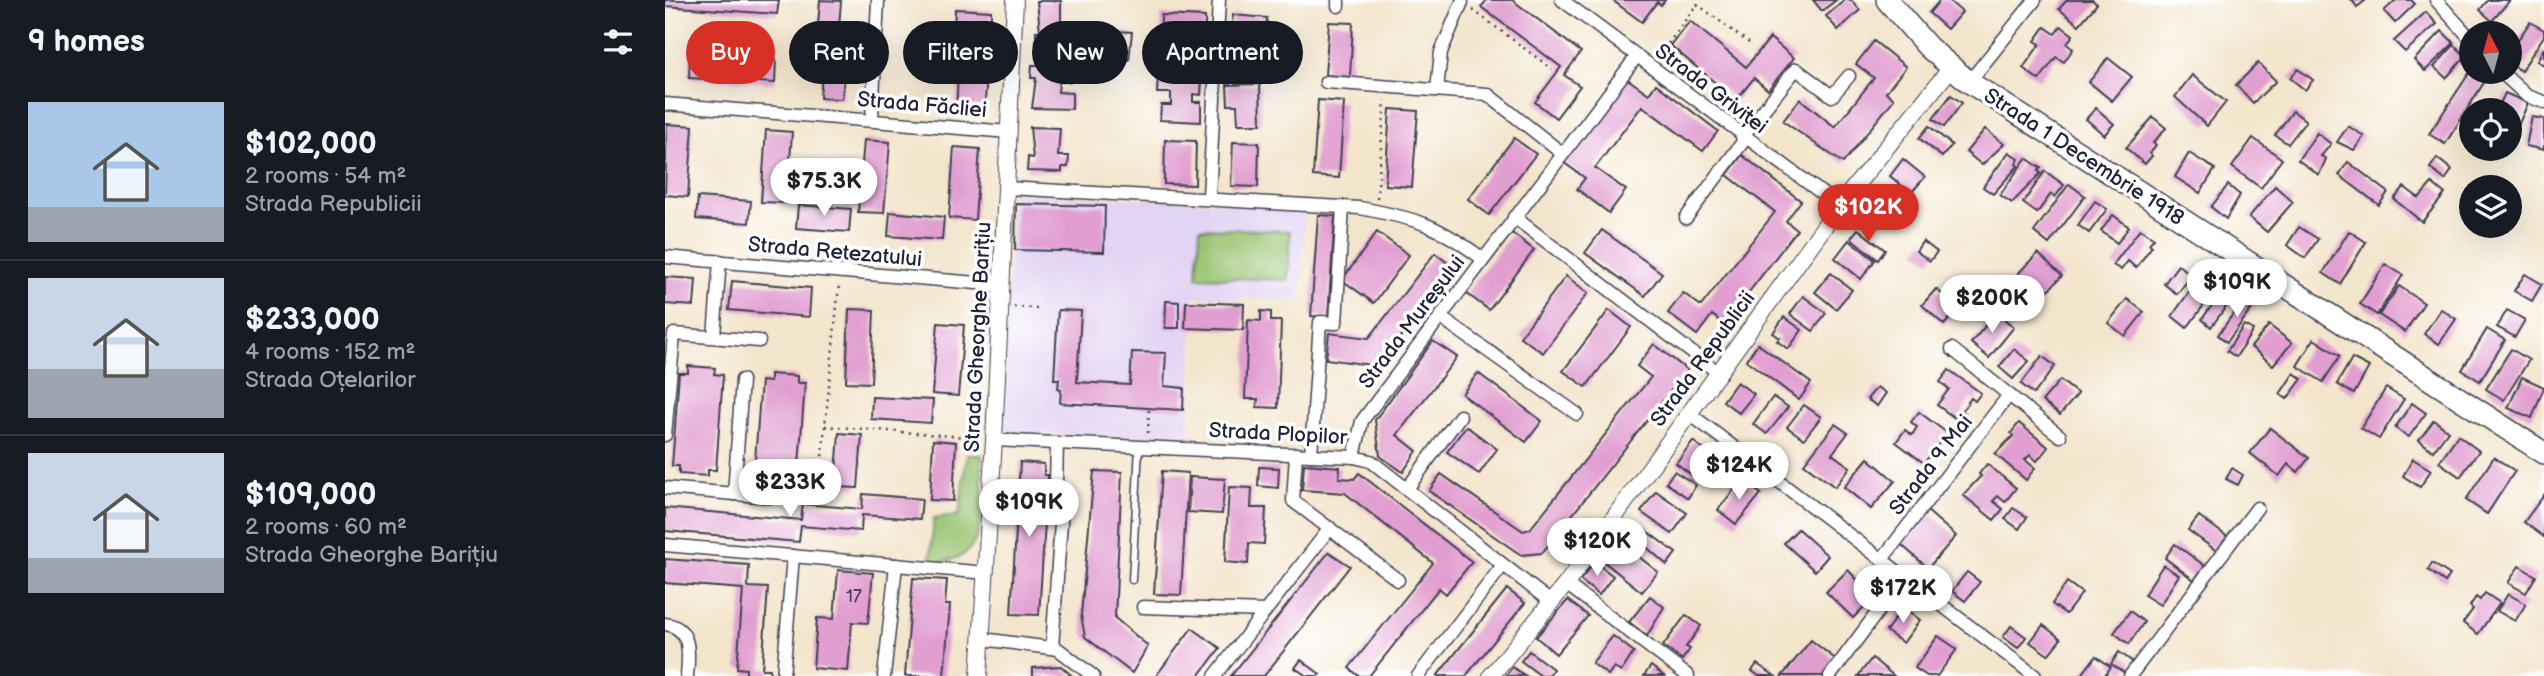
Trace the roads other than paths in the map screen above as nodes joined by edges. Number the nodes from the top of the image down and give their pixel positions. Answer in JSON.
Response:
{"nodes":[{"id":1,"x":878,"y":0,"type":"edge"},
{"id":2,"x":1015,"y":0,"type":"edge"},
{"id":3,"x":1219,"y":0,"type":"edge"},
{"id":4,"x":1562,"y":0,"type":"edge"},
{"id":5,"x":1887,"y":0,"type":"edge"},
{"id":6,"x":2035,"y":0,"type":"edge"},
{"id":7,"x":2436,"y":0,"type":"edge"},
{"id":8,"x":1462,"y":2,"type":"road end"},
{"id":9,"x":2459,"y":26,"type":"edge"},
{"id":10,"x":1637,"y":56,"type":"junction"},
{"id":11,"x":1951,"y":68,"type":"junction"},
{"id":12,"x":1849,"y":76,"type":"dead end"},
{"id":13,"x":1326,"y":82,"type":"dead end"},
{"id":14,"x":1969,"y":82,"type":"junction"},
{"id":15,"x":2514,"y":84,"type":"edge"},
{"id":16,"x":1437,"y":90,"type":"junction"},
{"id":17,"x":2544,"y":102,"type":"edge"},
{"id":18,"x":665,"y":104,"type":"edge"},
{"id":19,"x":872,"y":119,"type":"junction"},
{"id":20,"x":1009,"y":132,"type":"junction"},
{"id":21,"x":1744,"y":138,"type":"junction"},
{"id":22,"x":1563,"y":154,"type":"junction"},
{"id":23,"x":1006,"y":188,"type":"junction"},
{"id":24,"x":1209,"y":198,"type":"junction"},
{"id":25,"x":1839,"y":206,"type":"junction"},
{"id":26,"x":1343,"y":207,"type":"junction"},
{"id":27,"x":1514,"y":217,"type":"junction"},
{"id":28,"x":1686,"y":218,"type":"dead end"},
{"id":29,"x":665,"y":257,"type":"edge"},
{"id":30,"x":1483,"y":259,"type":"junction"},
{"id":31,"x":720,"y":261,"type":"junction"},
{"id":32,"x":1001,"y":285,"type":"junction"},
{"id":33,"x":1440,"y":317,"type":"junction"},
{"id":34,"x":714,"y":336,"type":"junction"},
{"id":35,"x":759,"y":341,"type":"dead end"},
{"id":36,"x":1952,"y":349,"type":"dead end"},
{"id":37,"x":1720,"y":374,"type":"junction"},
{"id":38,"x":742,"y":380,"type":"dead end"},
{"id":39,"x":2009,"y":395,"type":"junction"},
{"id":40,"x":1577,"y":414,"type":"dead end"},
{"id":41,"x":1690,"y":414,"type":"junction"},
{"id":42,"x":1460,"y":416,"type":"dead end"},
{"id":43,"x":665,"y":435,"type":"edge"},
{"id":44,"x":2060,"y":436,"type":"dead end"},
{"id":45,"x":994,"y":440,"type":"junction"},
{"id":46,"x":1057,"y":443,"type":"junction"},
{"id":47,"x":1143,"y":447,"type":"junction"},
{"id":48,"x":2544,"y":453,"type":"edge"},
{"id":49,"x":1296,"y":454,"type":"junction"},
{"id":50,"x":1311,"y":455,"type":"junction"},
{"id":51,"x":1354,"y":457,"type":"junction"},
{"id":52,"x":665,"y":488,"type":"edge"},
{"id":53,"x":1407,"y":489,"type":"junction"},
{"id":54,"x":734,"y":494,"type":"junction"},
{"id":55,"x":770,"y":497,"type":"dead end"},
{"id":56,"x":2257,"y":508,"type":"dead end"},
{"id":57,"x":1330,"y":528,"type":"junction"},
{"id":58,"x":665,"y":545,"type":"edge"},
{"id":59,"x":793,"y":556,"type":"junction"},
{"id":60,"x":1882,"y":558,"type":"junction"},
{"id":61,"x":895,"y":565,"type":"junction"},
{"id":62,"x":1503,"y":565,"type":"junction"},
{"id":63,"x":987,"y":573,"type":"junction"},
{"id":64,"x":1905,"y":575,"type":"junction"},
{"id":65,"x":1132,"y":580,"type":"dead end"},
{"id":66,"x":1398,"y":580,"type":"dead end"},
{"id":67,"x":1566,"y":584,"type":"junction"},
{"id":68,"x":1552,"y":603,"type":"junction"},
{"id":69,"x":1143,"y":607,"type":"dead end"},
{"id":70,"x":1265,"y":611,"type":"junction"},
{"id":71,"x":665,"y":624,"type":"edge"},
{"id":72,"x":982,"y":639,"type":"junction"},
{"id":73,"x":1052,"y":648,"type":"junction"},
{"id":74,"x":687,"y":676,"type":"edge"},
{"id":75,"x":783,"y":676,"type":"edge"},
{"id":76,"x":884,"y":676,"type":"edge"},
{"id":77,"x":979,"y":676,"type":"edge"},
{"id":78,"x":1093,"y":676,"type":"edge"},
{"id":79,"x":1215,"y":676,"type":"edge"},
{"id":80,"x":1418,"y":676,"type":"edge"},
{"id":81,"x":1491,"y":676,"type":"edge"},
{"id":82,"x":1688,"y":676,"type":"edge"},
{"id":83,"x":1830,"y":676,"type":"edge"},
{"id":84,"x":2035,"y":676,"type":"edge"},
{"id":85,"x":2130,"y":676,"type":"edge"}],
"edges":[{"from":1,"to":19,"type":"street"},
{"from":2,"to":20,"type":"street","name":"Strada Gheorghe Barițiu"},
{"from":3,"to":24,"type":"street"},
{"from":4,"to":10,"type":"street","name":"Strada Griviței"},
{"from":5,"to":11,"type":"main road","name":"Strada 1 Decembrie 1918"},
{"from":6,"to":14,"type":"street"},
{"from":7,"to":9,"type":"street"},
{"from":8,"to":16,"type":"street"},
{"from":10,"to":21,"type":"street","name":"Strada Griviței"},
{"from":10,"to":22,"type":"street","name":"Strada Mureșului"},
{"from":11,"to":14,"type":"main road","name":"Strada 1 Decembrie 1918"},
{"from":11,"to":25,"type":"street","name":"Strada Republicii"},
{"from":12,"to":21,"type":"street"},
{"from":13,"to":16,"type":"street"},
{"from":14,"to":48,"type":"main road","name":"Strada 1 Decembrie 1918"},
{"from":15,"to":17,"type":"street"},
{"from":16,"to":22,"type":"street"},
{"from":18,"to":19,"type":"street","name":"Strada Făcliei"},
{"from":19,"to":20,"type":"street","name":"Strada Făcliei"},
{"from":20,"to":23,"type":"street","name":"Strada Gheorghe Barițiu"},
{"from":21,"to":25,"type":"street","name":"Strada Griviței"},
{"from":21,"to":28,"type":"street"},
{"from":22,"to":27,"type":"street","name":"Strada Mureșului"},
{"from":23,"to":24,"type":"street"},
{"from":23,"to":32,"type":"street","name":"Strada Gheorghe Barițiu"},
{"from":24,"to":26,"type":"street"},
{"from":25,"to":37,"type":"street","name":"Strada Republicii"},
{"from":26,"to":30,"type":"street"},
{"from":26,"to":50,"type":"street"},
{"from":27,"to":30,"type":"street","name":"Strada Mureșului"},
{"from":27,"to":37,"type":"street"},
{"from":29,"to":31,"type":"street","name":"Strada Retezatului"},
{"from":30,"to":33,"type":"street","name":"Strada Mureșului"},
{"from":31,"to":32,"type":"street","name":"Strada Retezatului"},
{"from":31,"to":34,"type":"street"},
{"from":32,"to":45,"type":"street","name":"Strada Gheorghe Barițiu"},
{"from":33,"to":40,"type":"street"},
{"from":33,"to":51,"type":"street","name":"Strada Mureșului"},
{"from":34,"to":35,"type":"street"},
{"from":34,"to":43,"type":"street"},
{"from":36,"to":39,"type":"street"},
{"from":37,"to":41,"type":"street","name":"Strada Republicii"},
{"from":38,"to":54,"type":"street"},
{"from":39,"to":44,"type":"street"},
{"from":39,"to":60,"type":"street","name":"Strada 9 Mai"},
{"from":41,"to":60,"type":"street"},
{"from":41,"to":67,"type":"street","name":"Strada Republicii"},
{"from":42,"to":53,"type":"street"},
{"from":45,"to":46,"type":"street","name":"Strada Plopilor"},
{"from":45,"to":63,"type":"street","name":"Strada Gheorghe Barițiu"},
{"from":46,"to":47,"type":"street","name":"Strada Plopilor"},
{"from":46,"to":73,"type":"street"},
{"from":47,"to":49,"type":"street","name":"Strada Plopilor"},
{"from":47,"to":65,"type":"lane"},
{"from":49,"to":50,"type":"street","name":"Strada Plopilor"},
{"from":49,"to":57,"type":"street"},
{"from":50,"to":51,"type":"street","name":"Strada Plopilor"},
{"from":51,"to":53,"type":"street","name":"Strada Plopilor"},
{"from":52,"to":54,"type":"street"},
{"from":53,"to":62,"type":"street","name":"Strada Plopilor"},
{"from":54,"to":55,"type":"street"},
{"from":56,"to":85,"type":"street"},
{"from":57,"to":66,"type":"street"},
{"from":57,"to":70,"type":"street"},
{"from":58,"to":59,"type":"street"},
{"from":59,"to":61,"type":"street"},
{"from":59,"to":75,"type":"street"},
{"from":60,"to":64,"type":"street"},
{"from":61,"to":63,"type":"street"},
{"from":61,"to":76,"type":"street"},
{"from":62,"to":68,"type":"street","name":"Strada Plopilor"},
{"from":62,"to":80,"type":"street"},
{"from":63,"to":72,"type":"street","name":"Strada Gheorghe Barițiu"},
{"from":64,"to":83,"type":"street"},
{"from":64,"to":84,"type":"street"},
{"from":67,"to":68,"type":"street","name":"Strada Republicii"},
{"from":67,"to":82,"type":"street"},
{"from":68,"to":81,"type":"street","name":"Strada Republicii"},
{"from":69,"to":70,"type":"street"},
{"from":70,"to":79,"type":"street"},
{"from":71,"to":74,"type":"street"},
{"from":72,"to":73,"type":"street"},
{"from":72,"to":77,"type":"street","name":"Strada Gheorghe Barițiu"},
{"from":73,"to":78,"type":"street"}]}
